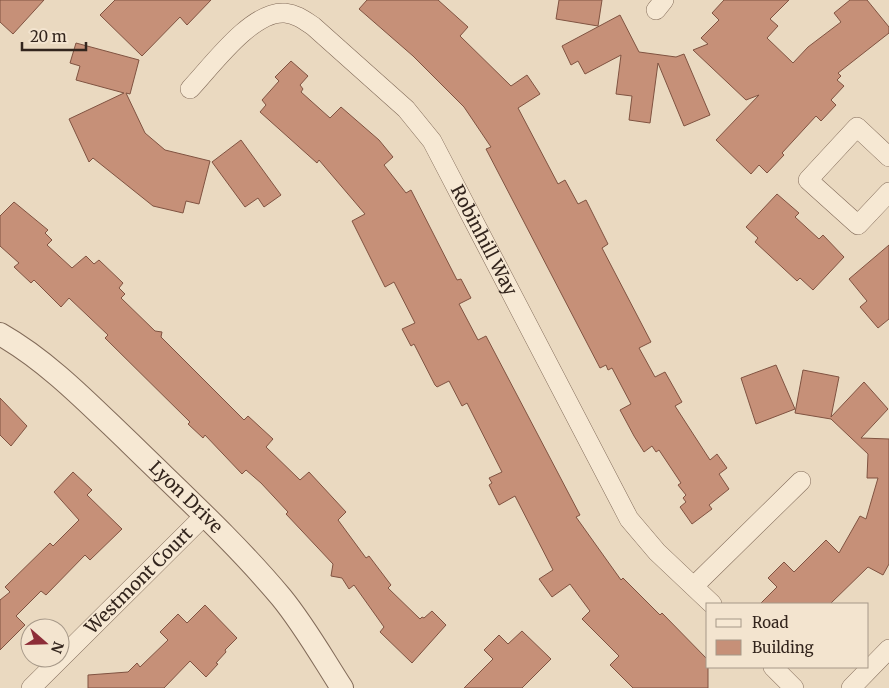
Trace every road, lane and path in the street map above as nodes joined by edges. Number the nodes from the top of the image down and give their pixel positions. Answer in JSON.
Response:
{"nodes":[{"id":1,"x":190,"y":89,"type":"dead end"},
{"id":2,"x":889,"y":156,"type":"edge"},
{"id":3,"x":889,"y":192,"type":"edge"},
{"id":4,"x":0,"y":334,"type":"edge"},
{"id":5,"x":801,"y":481,"type":"dead end"},
{"id":6,"x":204,"y":516,"type":"junction"},
{"id":7,"x":694,"y":586,"type":"junction"},
{"id":8,"x":711,"y":603,"type":"edge"},
{"id":9,"x":889,"y":649,"type":"edge"},
{"id":10,"x":774,"y":668,"type":"edge"},
{"id":11,"x":31,"y":688,"type":"edge"},
{"id":12,"x":342,"y":688,"type":"edge"},
{"id":13,"x":794,"y":688,"type":"edge"},
{"id":14,"x":851,"y":688,"type":"edge"}],
"edges":[{"from":1,"to":7,"type":"street","name":"Robinhill Way"},
{"from":2,"to":3,"type":"street"},
{"from":4,"to":6,"type":"street","name":"Lyon Drive"},
{"from":5,"to":7,"type":"street"},
{"from":6,"to":11,"type":"street","name":"Westmont Court"},
{"from":6,"to":12,"type":"street","name":"Lyon Drive"},
{"from":7,"to":8,"type":"street","name":"Robinhill Way"},
{"from":9,"to":14,"type":"street"},
{"from":10,"to":13,"type":"street"}]}
